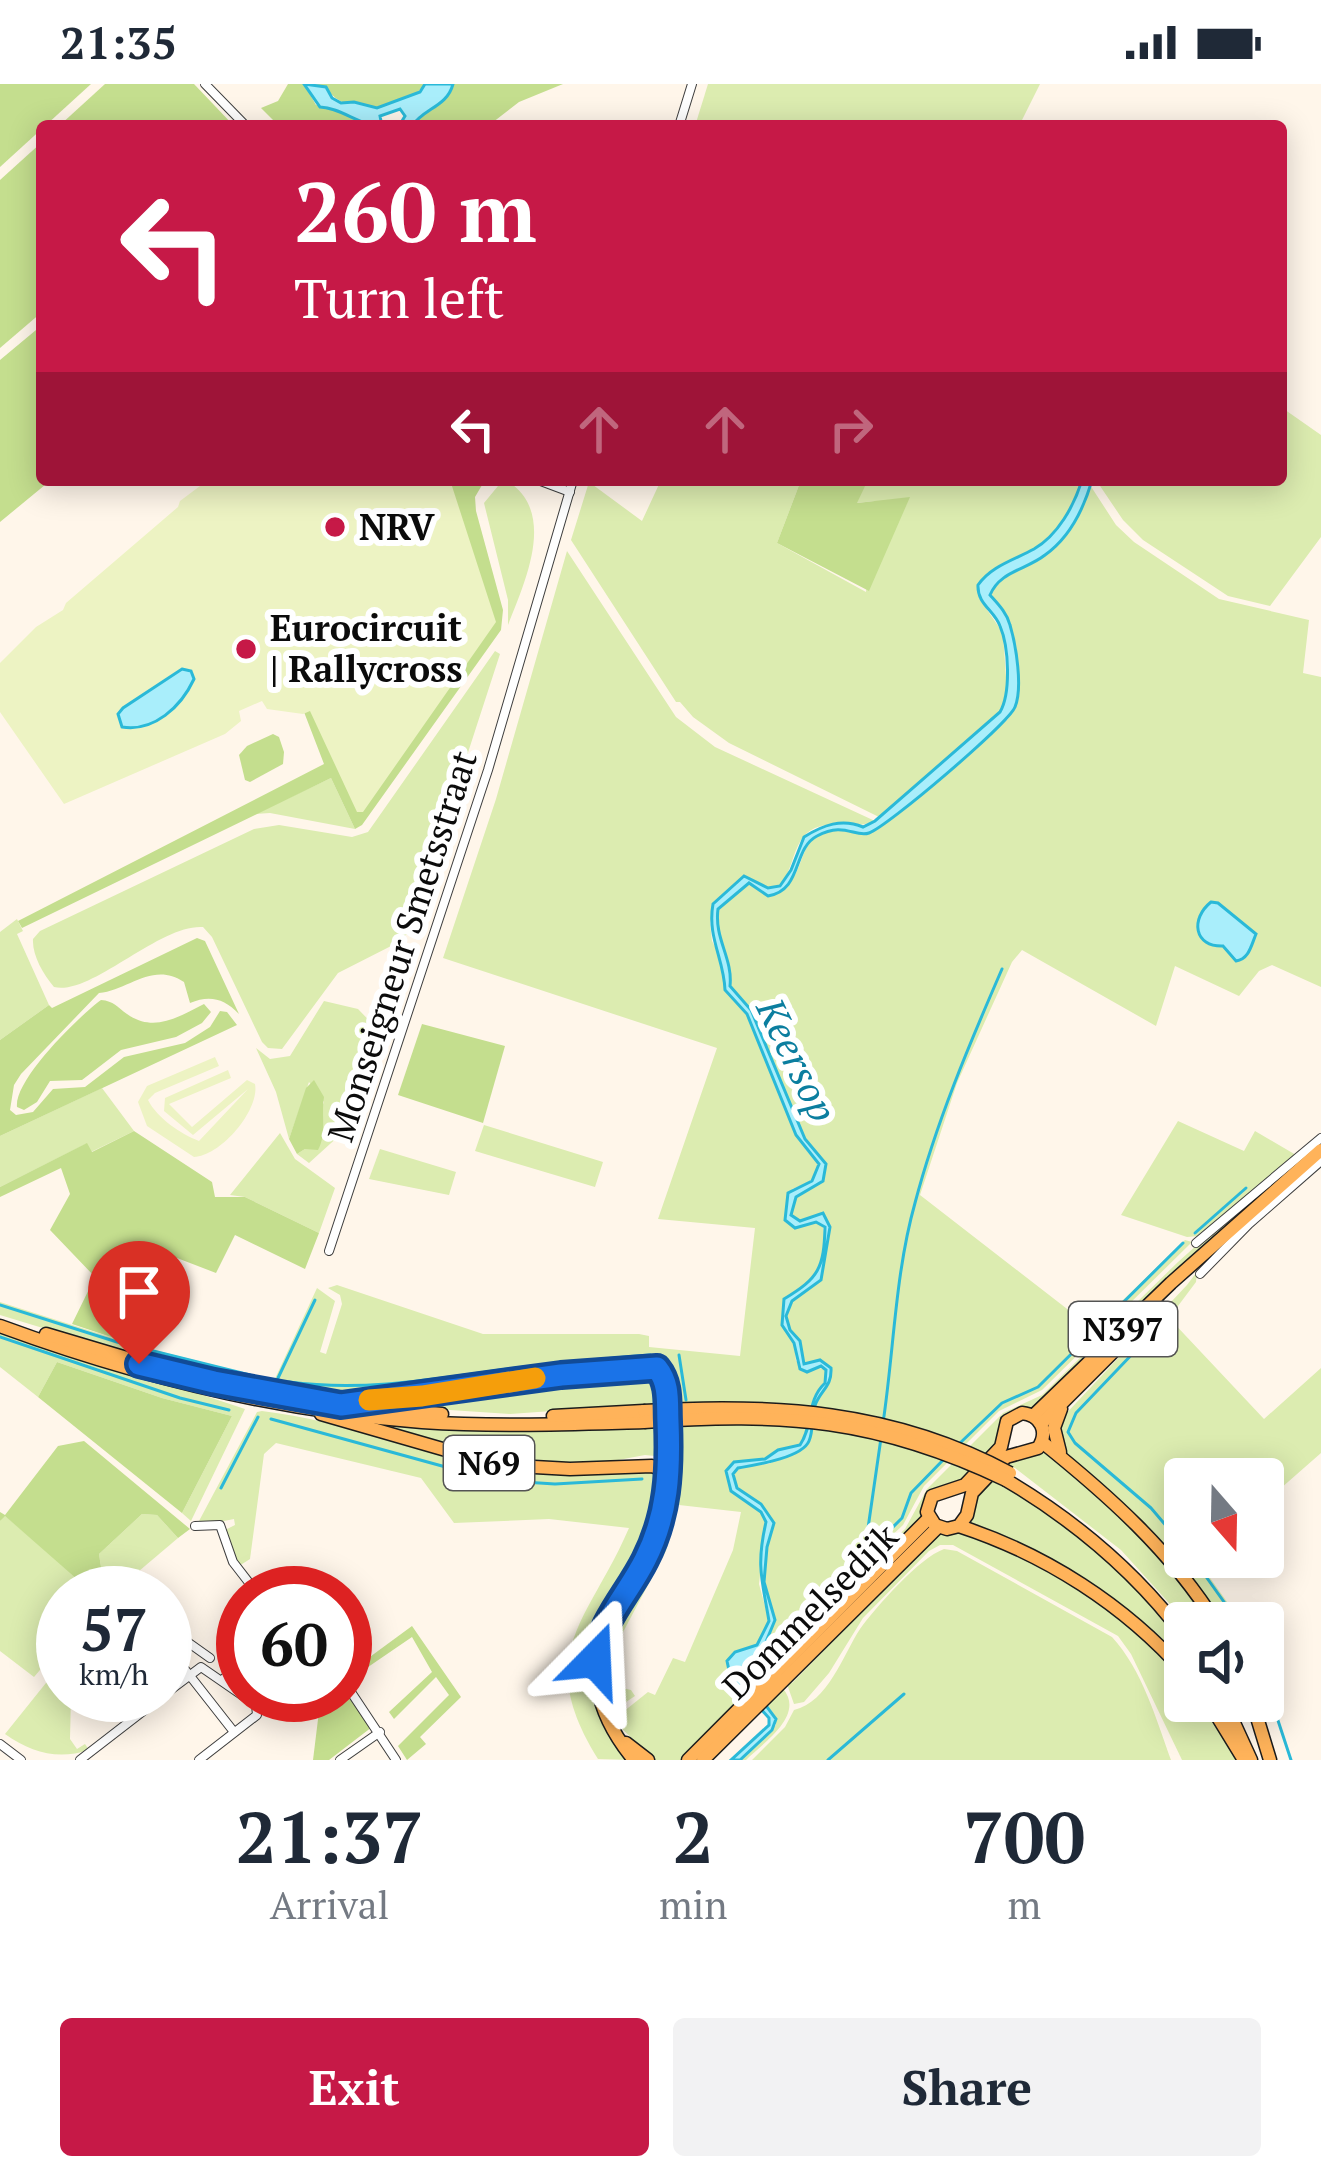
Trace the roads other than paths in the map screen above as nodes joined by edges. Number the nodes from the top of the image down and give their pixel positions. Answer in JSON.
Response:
{"nodes":[{"id":1,"x":206,"y":84,"type":"edge"},
{"id":2,"x":692,"y":84,"type":"edge"},
{"id":3,"x":239,"y":120,"type":"edge"},
{"id":4,"x":681,"y":120,"type":"edge"},
{"id":5,"x":554,"y":486,"type":"edge"},
{"id":6,"x":572,"y":486,"type":"edge"},
{"id":7,"x":570,"y":492,"type":"junction"},
{"id":8,"x":1321,"y":1138,"type":"edge"},
{"id":9,"x":1321,"y":1150,"type":"edge"},
{"id":10,"x":1321,"y":1161,"type":"edge"},
{"id":11,"x":1196,"y":1243,"type":"dead end"},
{"id":12,"x":329,"y":1251,"type":"dead end"},
{"id":13,"x":1195,"y":1271,"type":"junction"},
{"id":14,"x":0,"y":1322,"type":"edge"},
{"id":15,"x":259,"y":1396,"type":"junction"},
{"id":16,"x":1064,"y":1402,"type":"junction"},
{"id":17,"x":341,"y":1405,"type":"junction"},
{"id":18,"x":309,"y":1408,"type":"junction"},
{"id":19,"x":644,"y":1417,"type":"junction"},
{"id":20,"x":1037,"y":1420,"type":"junction"},
{"id":21,"x":1042,"y":1442,"type":"junction"},
{"id":22,"x":1064,"y":1459,"type":"junction"},
{"id":23,"x":1008,"y":1476,"type":"junction"},
{"id":24,"x":667,"y":1485,"type":"junction"},
{"id":25,"x":933,"y":1522,"type":"junction"},
{"id":26,"x":195,"y":1526,"type":"dead end"},
{"id":27,"x":959,"y":1526,"type":"junction"},
{"id":28,"x":235,"y":1566,"type":"edge"},
{"id":29,"x":1166,"y":1602,"type":"edge"},
{"id":30,"x":1200,"y":1602,"type":"edge"},
{"id":31,"x":1164,"y":1610,"type":"edge"},
{"id":32,"x":192,"y":1645,"type":"edge"},
{"id":33,"x":1164,"y":1652,"type":"edge"},
{"id":34,"x":210,"y":1658,"type":"dead end"},
{"id":35,"x":192,"y":1679,"type":"edge"},
{"id":36,"x":372,"y":1721,"type":"edge"},
{"id":37,"x":129,"y":1722,"type":"edge"},
{"id":38,"x":245,"y":1722,"type":"edge"},
{"id":39,"x":1224,"y":1722,"type":"edge"},
{"id":40,"x":1237,"y":1722,"type":"edge"},
{"id":41,"x":1258,"y":1722,"type":"edge"},
{"id":42,"x":234,"y":1732,"type":"junction"},
{"id":43,"x":380,"y":1732,"type":"junction"},
{"id":44,"x":722,"y":1738,"type":"junction"},
{"id":45,"x":620,"y":1739,"type":"junction"},
{"id":46,"x":0,"y":1744,"type":"edge"},
{"id":47,"x":20,"y":1760,"type":"edge"},
{"id":48,"x":80,"y":1760,"type":"edge"},
{"id":49,"x":199,"y":1760,"type":"edge"},
{"id":50,"x":340,"y":1760,"type":"edge"},
{"id":51,"x":396,"y":1760,"type":"edge"},
{"id":52,"x":634,"y":1760,"type":"edge"},
{"id":53,"x":648,"y":1760,"type":"edge"},
{"id":54,"x":688,"y":1760,"type":"edge"},
{"id":55,"x":707,"y":1760,"type":"edge"},
{"id":56,"x":1252,"y":1760,"type":"edge"},
{"id":57,"x":1270,"y":1760,"type":"edge"}],
"edges":[{"from":1,"to":3,"type":"street"},
{"from":2,"to":4,"type":"street"},
{"from":5,"to":7,"type":"street"},
{"from":6,"to":7,"type":"street","name":"Monseigneur Smetsstraat"},
{"from":7,"to":12,"type":"street","name":"Monseigneur Smetsstraat"},
{"from":8,"to":11,"type":"street"},
{"from":9,"to":13,"type":"main road","number":"N397"},
{"from":10,"to":13,"type":"street"},
{"from":13,"to":16,"type":"main road","number":"N397"},
{"from":13,"to":20,"type":"main road","number":"N397"},
{"from":14,"to":15,"type":"main road","number":"N69"},
{"from":15,"to":17,"type":"main road","number":"N69"},
{"from":15,"to":18,"type":"main road","number":"N69"},
{"from":16,"to":20,"type":"main road","number":"N397"},
{"from":16,"to":22,"type":"main road"},
{"from":17,"to":19,"type":"main road","number":"N69"},
{"from":17,"to":24,"type":"main road","number":"N69"},
{"from":18,"to":19,"type":"main road","number":"N69"},
{"from":18,"to":24,"type":"main road","number":"N69"},
{"from":19,"to":23,"type":"main road","number":"N69","bridge":true},
{"from":20,"to":21,"type":"main road"},
{"from":20,"to":25,"type":"main road","number":"N397"},
{"from":21,"to":22,"type":"main road"},
{"from":21,"to":27,"type":"main road"},
{"from":22,"to":30,"type":"main road"},
{"from":23,"to":29,"type":"main road","number":"N69"},
{"from":23,"to":31,"type":"main road","number":"N69"},
{"from":24,"to":45,"type":"main road","number":"N69"},
{"from":25,"to":27,"type":"main road"},
{"from":25,"to":44,"type":"main road","name":"Dommelsedijk","number":"N397"},
{"from":26,"to":28,"type":"street"},
{"from":27,"to":33,"type":"main road"},
{"from":32,"to":34,"type":"street"},
{"from":35,"to":42,"type":"street"},
{"from":36,"to":43,"type":"street"},
{"from":37,"to":48,"type":"street"},
{"from":38,"to":42,"type":"street"},
{"from":39,"to":56,"type":"main road"},
{"from":40,"to":56,"type":"main road"},
{"from":41,"to":57,"type":"main road"},
{"from":42,"to":49,"type":"street"},
{"from":43,"to":50,"type":"street"},
{"from":43,"to":51,"type":"street"},
{"from":44,"to":54,"type":"main road","number":"N397"},
{"from":44,"to":55,"type":"main road","number":"N397"},
{"from":45,"to":52,"type":"main road","number":"N69"},
{"from":45,"to":53,"type":"main road"},
{"from":46,"to":47,"type":"street"}]}
